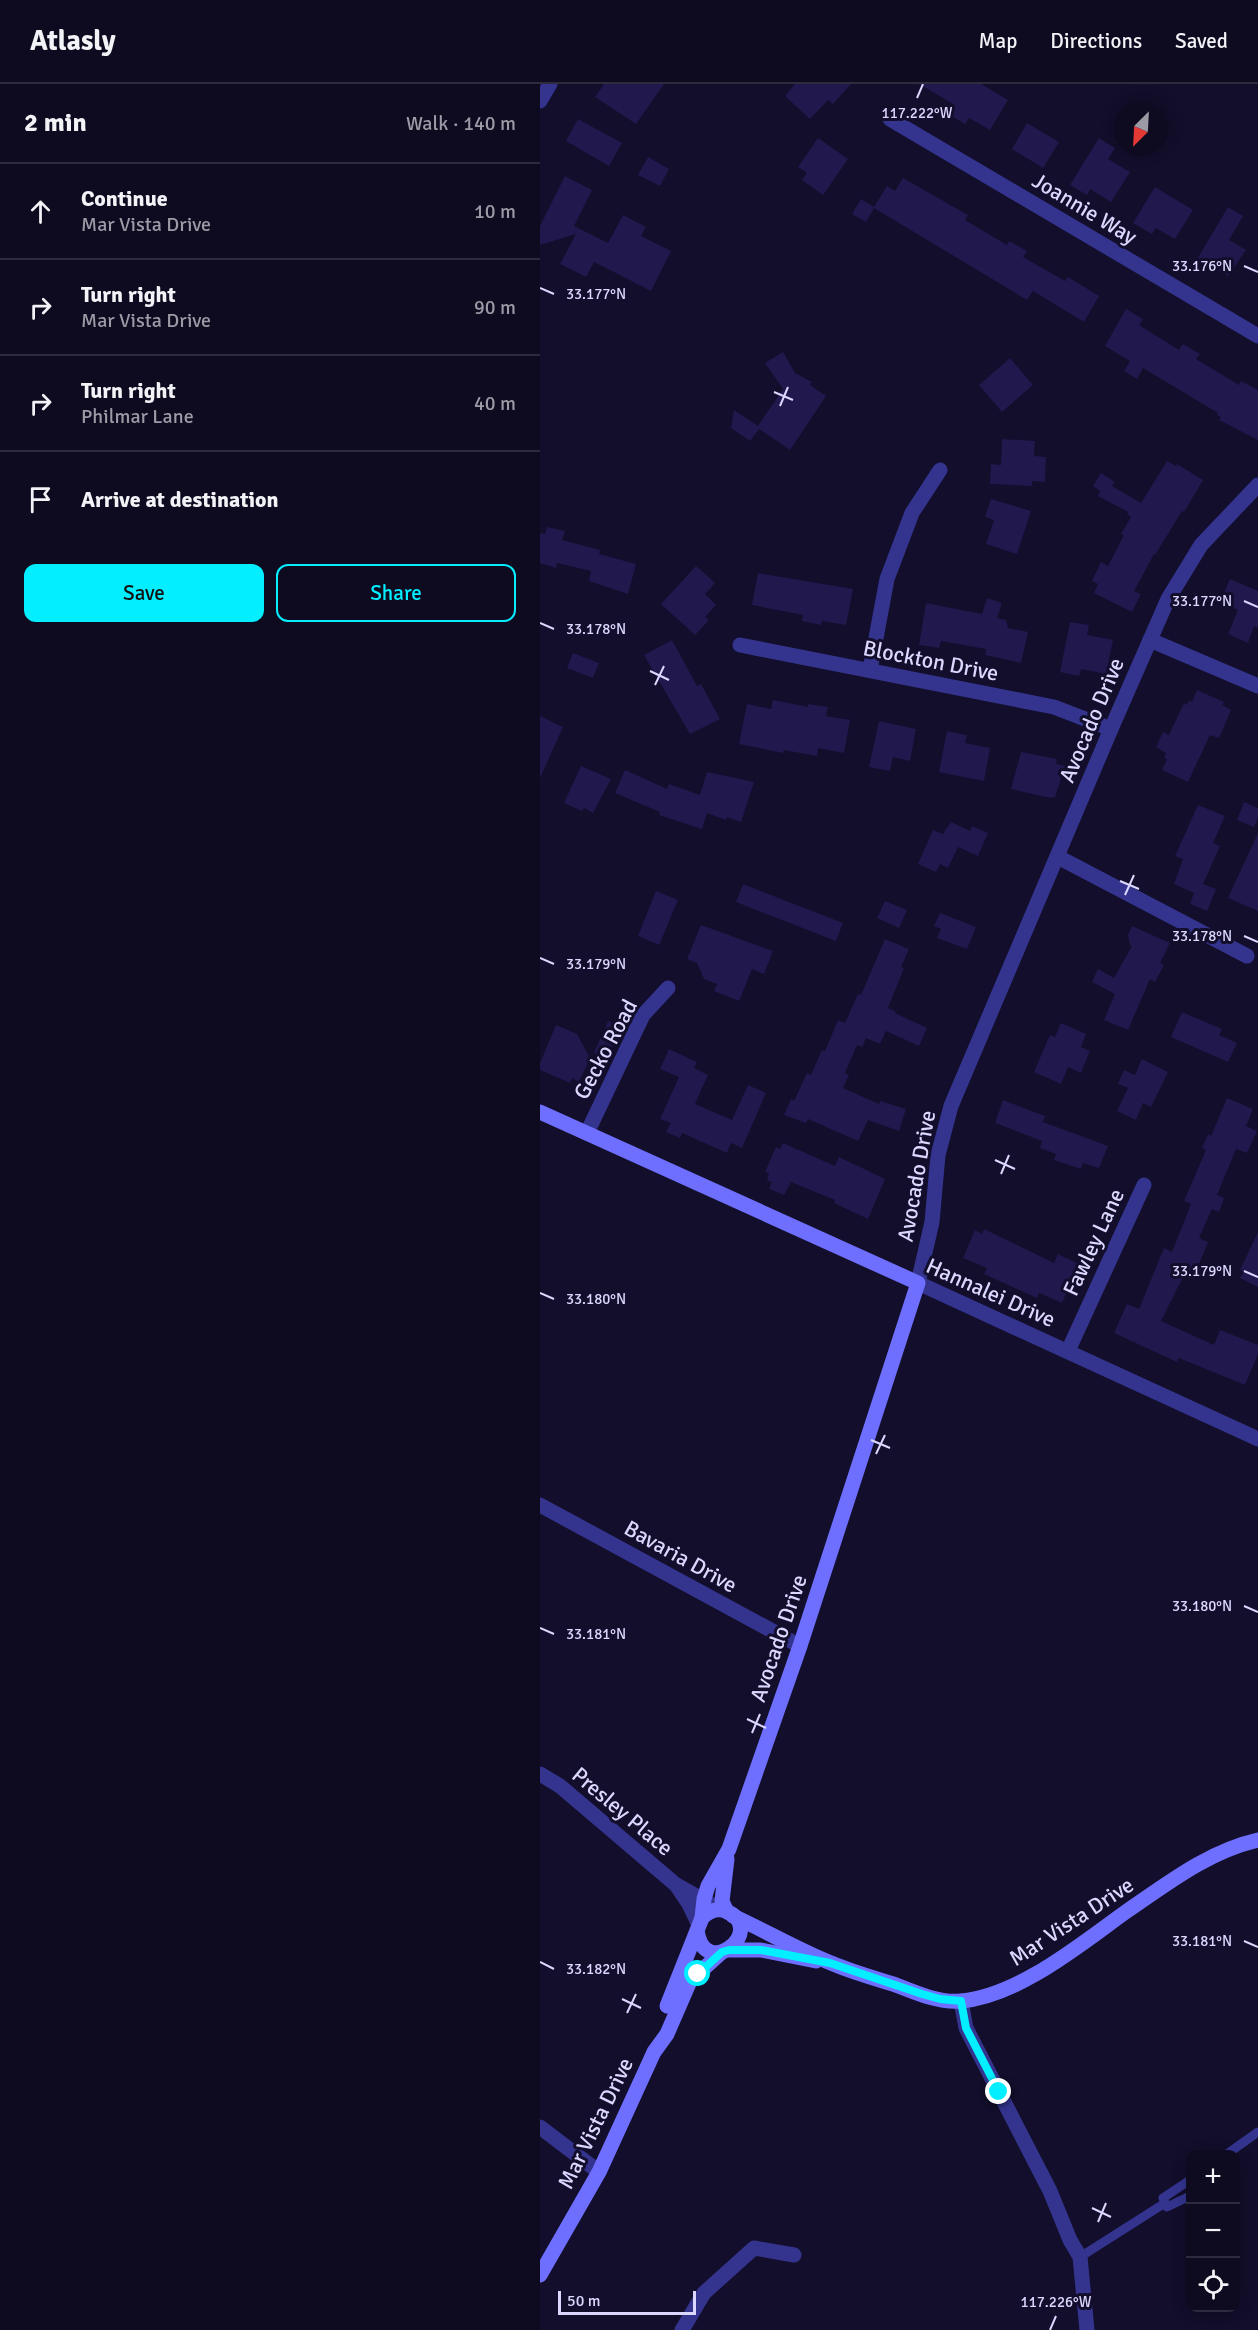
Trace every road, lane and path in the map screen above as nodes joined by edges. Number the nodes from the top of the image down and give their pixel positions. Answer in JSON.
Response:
{"nodes":[{"id":1,"x":550,"y":84,"type":"edge"},
{"id":2,"x":540,"y":101,"type":"edge"},
{"id":3,"x":890,"y":119,"type":"dead end"},
{"id":4,"x":1258,"y":336,"type":"edge"},
{"id":5,"x":940,"y":470,"type":"dead end"},
{"id":6,"x":1258,"y":485,"type":"edge"},
{"id":7,"x":1150,"y":640,"type":"junction"},
{"id":8,"x":740,"y":645,"type":"dead end"},
{"id":9,"x":870,"y":670,"type":"junction"},
{"id":10,"x":1258,"y":686,"type":"edge"},
{"id":11,"x":1111,"y":729,"type":"junction"},
{"id":12,"x":1058,"y":857,"type":"junction"},
{"id":13,"x":1247,"y":956,"type":"dead end"},
{"id":14,"x":668,"y":988,"type":"dead end"},
{"id":15,"x":540,"y":1112,"type":"edge"},
{"id":16,"x":587,"y":1133,"type":"junction"},
{"id":17,"x":1144,"y":1185,"type":"dead end"},
{"id":18,"x":918,"y":1283,"type":"junction"},
{"id":19,"x":1068,"y":1351,"type":"junction"},
{"id":20,"x":1258,"y":1439,"type":"edge"},
{"id":21,"x":540,"y":1505,"type":"edge"},
{"id":22,"x":800,"y":1646,"type":"junction"},
{"id":23,"x":540,"y":1774,"type":"edge"},
{"id":24,"x":1258,"y":1840,"type":"edge"},
{"id":25,"x":729,"y":1849,"type":"junction"},
{"id":26,"x":675,"y":1884,"type":"junction"},
{"id":27,"x":704,"y":1899,"type":"junction"},
{"id":28,"x":727,"y":1912,"type":"junction"},
{"id":29,"x":699,"y":1924,"type":"junction"},
{"id":30,"x":726,"y":1951,"type":"junction"},
{"id":31,"x":830,"y":1963,"type":"junction"},
{"id":32,"x":961,"y":2001,"type":"junction"},
{"id":33,"x":654,"y":2052,"type":"junction"},
{"id":34,"x":540,"y":2127,"type":"edge"},
{"id":35,"x":1258,"y":2132,"type":"edge"},
{"id":36,"x":1233,"y":2150,"type":"edge"},
{"id":37,"x":599,"y":2172,"type":"junction"},
{"id":38,"x":1186,"y":2183,"type":"edge"},
{"id":39,"x":1186,"y":2198,"type":"edge"},
{"id":40,"x":1165,"y":2202,"type":"junction"},
{"id":41,"x":794,"y":2255,"type":"dead end"},
{"id":42,"x":1080,"y":2257,"type":"junction"},
{"id":43,"x":540,"y":2275,"type":"edge"},
{"id":44,"x":682,"y":2330,"type":"edge"},
{"id":45,"x":1087,"y":2330,"type":"edge"}],
"edges":[{"from":1,"to":2,"type":"street"},
{"from":3,"to":4,"type":"street","name":"Joannie Way"},
{"from":5,"to":9,"type":"street"},
{"from":6,"to":7,"type":"street","name":"Avocado Drive"},
{"from":7,"to":10,"type":"street"},
{"from":7,"to":11,"type":"street","name":"Avocado Drive"},
{"from":8,"to":9,"type":"street","name":"Blockton Drive"},
{"from":9,"to":11,"type":"street","name":"Blockton Drive"},
{"from":11,"to":12,"type":"street","name":"Avocado Drive"},
{"from":12,"to":13,"type":"street"},
{"from":12,"to":18,"type":"street","name":"Avocado Drive"},
{"from":14,"to":16,"type":"street","name":"Gecko Road"},
{"from":15,"to":16,"type":"main road","name":"Hannalei Drive"},
{"from":16,"to":18,"type":"main road","name":"Hannalei Drive"},
{"from":17,"to":19,"type":"street","name":"Fawley Lane"},
{"from":18,"to":19,"type":"street","name":"Hannalei Drive"},
{"from":18,"to":22,"type":"main road","name":"Avocado Drive"},
{"from":19,"to":20,"type":"street","name":"Hannalei Drive"},
{"from":21,"to":22,"type":"street","name":"Bavaria Drive"},
{"from":22,"to":25,"type":"main road","name":"Avocado Drive"},
{"from":23,"to":26,"type":"street","name":"Presley Place"},
{"from":24,"to":32,"type":"main road","name":"Mar Vista Drive"},
{"from":25,"to":27,"type":"main road","name":"Avocado Drive"},
{"from":25,"to":28,"type":"main road","name":"Avocado Drive"},
{"from":26,"to":27,"type":"street","name":"Presley Place"},
{"from":26,"to":29,"type":"street","name":"Presley Place"},
{"from":27,"to":28,"type":"street","name":"Presley Place"},
{"from":27,"to":29,"type":"main road","name":"Avocado Drive"},
{"from":28,"to":29,"type":"main road"},
{"from":28,"to":30,"type":"main road"},
{"from":28,"to":31,"type":"main road","name":"Mar Vista Drive"},
{"from":29,"to":30,"type":"main road"},
{"from":29,"to":33,"type":"main road","name":"Mar Vista Drive"},
{"from":30,"to":31,"type":"main road","name":"Mar Vista Drive"},
{"from":30,"to":33,"type":"main road","name":"Mar Vista Drive"},
{"from":31,"to":32,"type":"main road","name":"Mar Vista Drive"},
{"from":32,"to":42,"type":"street"},
{"from":33,"to":37,"type":"main road","name":"Mar Vista Drive"},
{"from":34,"to":37,"type":"street"},
{"from":35,"to":36,"type":"lane"},
{"from":37,"to":43,"type":"main road","name":"Mar Vista Drive"},
{"from":38,"to":40,"type":"lane"},
{"from":39,"to":40,"type":"lane"},
{"from":40,"to":42,"type":"lane"},
{"from":41,"to":44,"type":"street"},
{"from":42,"to":45,"type":"street"}]}
